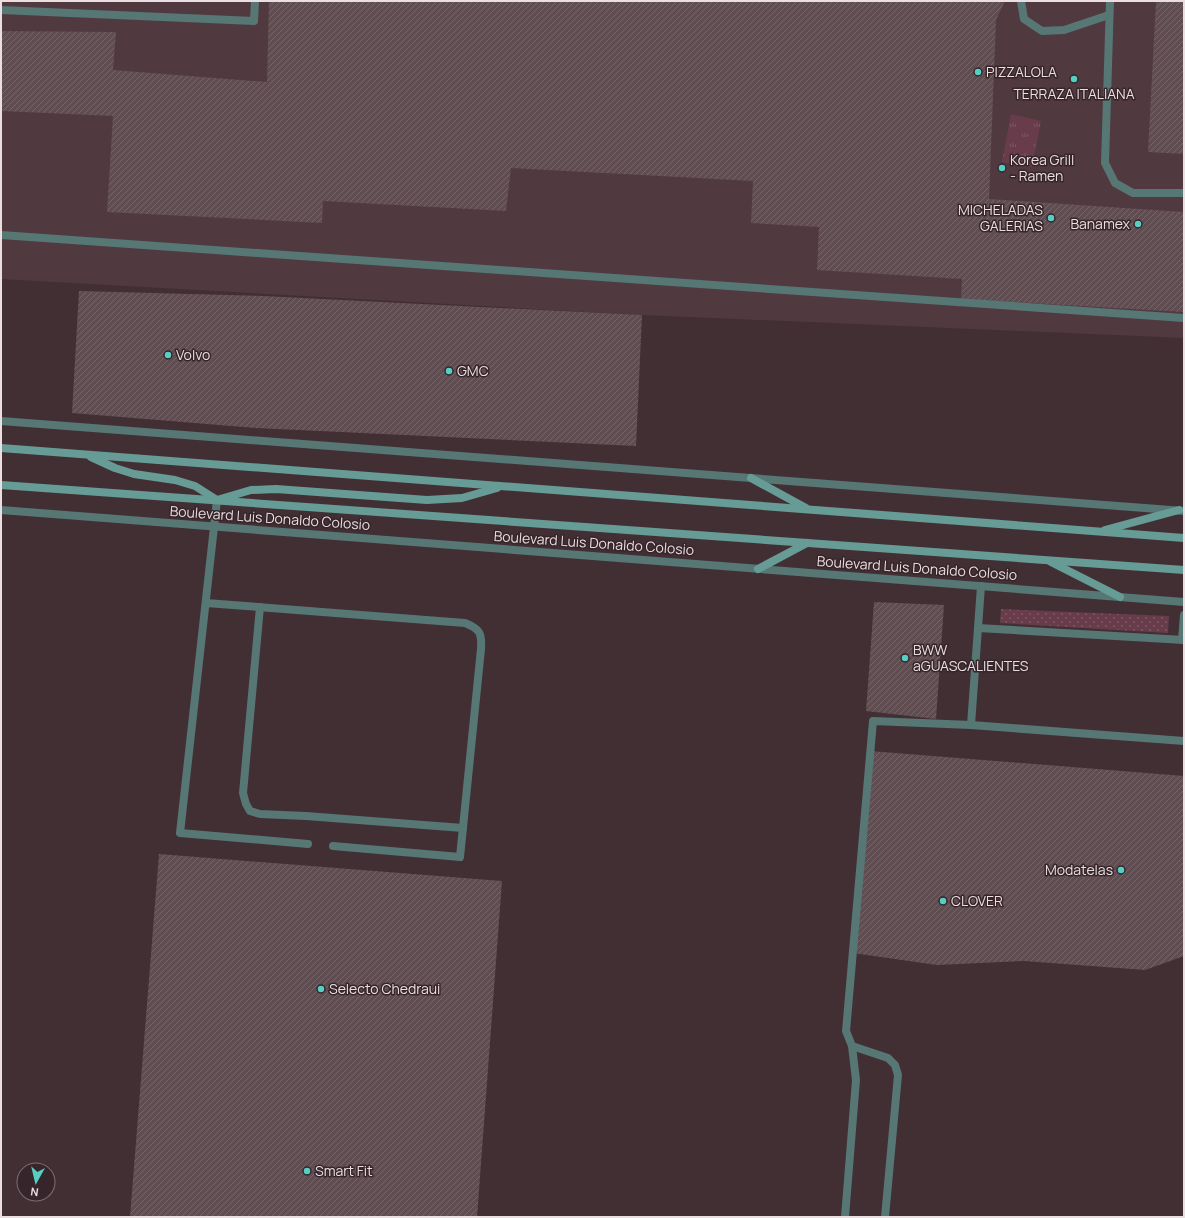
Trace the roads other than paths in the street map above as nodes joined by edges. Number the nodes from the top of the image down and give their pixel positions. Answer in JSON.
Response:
{"nodes":[{"id":1,"x":255,"y":1,"type":"edge"},
{"id":2,"x":1021,"y":1,"type":"edge"},
{"id":3,"x":1110,"y":1,"type":"edge"},
{"id":4,"x":1,"y":10,"type":"edge"},
{"id":5,"x":1109,"y":15,"type":"junction"},
{"id":6,"x":1184,"y":193,"type":"edge"},
{"id":7,"x":1,"y":235,"type":"edge"},
{"id":8,"x":1184,"y":318,"type":"edge"},
{"id":9,"x":1,"y":420,"type":"edge"},
{"id":10,"x":1,"y":448,"type":"edge"},
{"id":11,"x":85,"y":454,"type":"junction"},
{"id":12,"x":751,"y":478,"type":"junction"},
{"id":13,"x":1,"y":485,"type":"edge"},
{"id":14,"x":502,"y":486,"type":"junction"},
{"id":15,"x":217,"y":500,"type":"junction"},
{"id":16,"x":1,"y":510,"type":"edge"},
{"id":17,"x":809,"y":510,"type":"junction"},
{"id":18,"x":1182,"y":511,"type":"edge"},
{"id":19,"x":214,"y":526,"type":"junction"},
{"id":20,"x":1098,"y":532,"type":"junction"},
{"id":21,"x":1184,"y":538,"type":"edge"},
{"id":22,"x":808,"y":543,"type":"junction"},
{"id":23,"x":1047,"y":560,"type":"junction"},
{"id":24,"x":758,"y":569,"type":"junction"},
{"id":25,"x":1184,"y":570,"type":"edge"},
{"id":26,"x":981,"y":586,"type":"junction"},
{"id":27,"x":1120,"y":597,"type":"junction"},
{"id":28,"x":1184,"y":602,"type":"edge"},
{"id":29,"x":206,"y":603,"type":"junction"},
{"id":30,"x":260,"y":607,"type":"junction"},
{"id":31,"x":1184,"y":615,"type":"edge"},
{"id":32,"x":978,"y":628,"type":"junction"},
{"id":33,"x":1183,"y":640,"type":"edge"},
{"id":34,"x":971,"y":725,"type":"junction"},
{"id":35,"x":1184,"y":741,"type":"edge"},
{"id":36,"x":463,"y":828,"type":"junction"},
{"id":37,"x":308,"y":844,"type":"dead end"},
{"id":38,"x":333,"y":846,"type":"dead end"},
{"id":39,"x":852,"y":1046,"type":"junction"},
{"id":40,"x":845,"y":1217,"type":"edge"},
{"id":41,"x":885,"y":1217,"type":"edge"}],
"edges":[{"from":1,"to":4,"type":"street"},
{"from":2,"to":5,"type":"street"},
{"from":3,"to":5,"type":"street"},
{"from":5,"to":6,"type":"street"},
{"from":7,"to":8,"type":"street"},
{"from":9,"to":12,"type":"street"},
{"from":10,"to":11,"type":"main road"},
{"from":11,"to":14,"type":"main road"},
{"from":11,"to":15,"type":"main road"},
{"from":12,"to":17,"type":"main road"},
{"from":12,"to":18,"type":"street"},
{"from":13,"to":15,"type":"main road","name":"Boulevard Luis Donaldo Colosio"},
{"from":14,"to":15,"type":"main road"},
{"from":14,"to":17,"type":"main road"},
{"from":15,"to":19,"type":"street"},
{"from":15,"to":22,"type":"main road","name":"Boulevard Luis Donaldo Colosio"},
{"from":16,"to":19,"type":"street","name":"Boulevard Luis Donaldo Colosio"},
{"from":17,"to":20,"type":"main road"},
{"from":18,"to":20,"type":"main road"},
{"from":19,"to":24,"type":"street","name":"Boulevard Luis Donaldo Colosio"},
{"from":19,"to":29,"type":"street"},
{"from":20,"to":21,"type":"main road"},
{"from":22,"to":23,"type":"main road","name":"Boulevard Luis Donaldo Colosio"},
{"from":22,"to":24,"type":"main road"},
{"from":23,"to":25,"type":"main road","name":"Boulevard Luis Donaldo Colosio"},
{"from":23,"to":27,"type":"main road"},
{"from":24,"to":26,"type":"street","name":"Boulevard Luis Donaldo Colosio"},
{"from":26,"to":27,"type":"street","name":"Boulevard Luis Donaldo Colosio"},
{"from":26,"to":32,"type":"street"},
{"from":27,"to":28,"type":"street","name":"Boulevard Luis Donaldo Colosio"},
{"from":29,"to":30,"type":"street"},
{"from":29,"to":37,"type":"street"},
{"from":30,"to":36,"type":"street"},
{"from":30,"to":36,"type":"street"},
{"from":31,"to":33,"type":"street"},
{"from":32,"to":33,"type":"street"},
{"from":32,"to":34,"type":"street"},
{"from":34,"to":35,"type":"street"},
{"from":34,"to":39,"type":"street"},
{"from":36,"to":38,"type":"street"},
{"from":39,"to":40,"type":"street"},
{"from":39,"to":41,"type":"street"}]}
